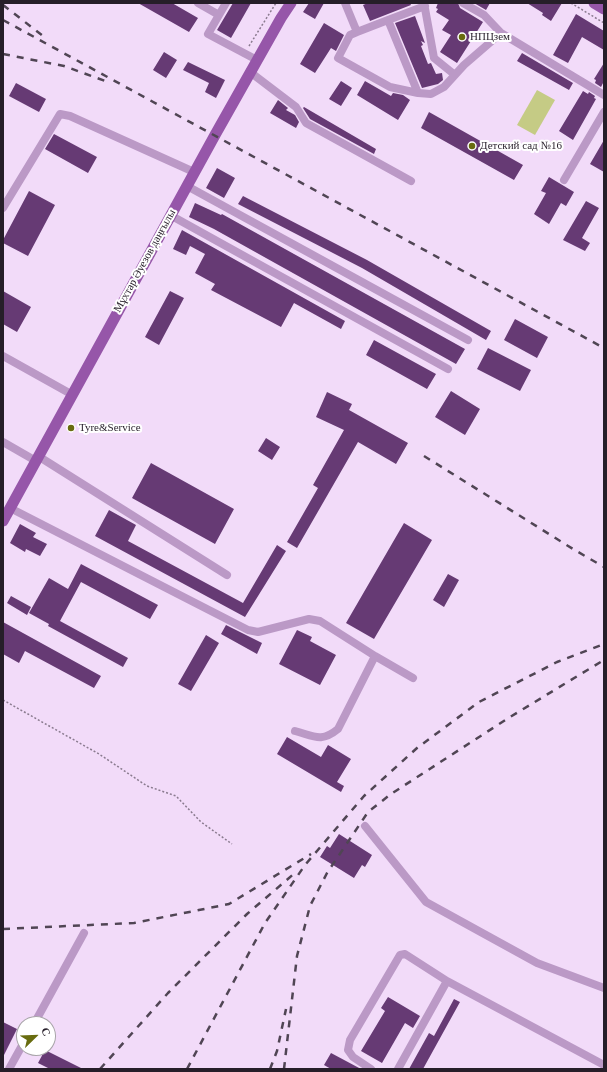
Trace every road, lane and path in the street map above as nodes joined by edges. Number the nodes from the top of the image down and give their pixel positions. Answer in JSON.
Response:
{"nodes":[{"id":1,"x":198,"y":3,"type":"edge"},
{"id":2,"x":226,"y":3,"type":"edge"},
{"id":3,"x":276,"y":3,"type":"edge"},
{"id":4,"x":291,"y":3,"type":"edge"},
{"id":5,"x":345,"y":3,"type":"edge"},
{"id":6,"x":463,"y":3,"type":"edge"},
{"id":7,"x":571,"y":3,"type":"edge"},
{"id":8,"x":594,"y":3,"type":"edge"},
{"id":9,"x":424,"y":4,"type":"edge"},
{"id":10,"x":604,"y":9,"type":"edge"},
{"id":11,"x":219,"y":14,"type":"junction"},
{"id":12,"x":388,"y":20,"type":"junction"},
{"id":13,"x":604,"y":23,"type":"edge"},
{"id":14,"x":357,"y":32,"type":"junction"},
{"id":15,"x":501,"y":33,"type":"junction"},
{"id":16,"x":245,"y":53,"type":"junction"},
{"id":17,"x":257,"y":60,"type":"junction"},
{"id":18,"x":250,"y":72,"type":"junction"},
{"id":19,"x":455,"y":75,"type":"junction"},
{"id":20,"x":418,"y":93,"type":"junction"},
{"id":21,"x":604,"y":95,"type":"edge"},
{"id":22,"x":604,"y":112,"type":"edge"},
{"id":23,"x":194,"y":172,"type":"junction"},
{"id":24,"x":564,"y":180,"type":"dead end"},
{"id":25,"x":411,"y":181,"type":"dead end"},
{"id":26,"x":187,"y":186,"type":"junction"},
{"id":27,"x":3,"y":208,"type":"edge"},
{"id":28,"x":170,"y":216,"type":"junction"},
{"id":29,"x":468,"y":340,"type":"dead end"},
{"id":30,"x":3,"y":356,"type":"edge"},
{"id":31,"x":448,"y":369,"type":"dead end"},
{"id":32,"x":72,"y":394,"type":"junction"},
{"id":33,"x":3,"y":442,"type":"edge"},
{"id":34,"x":37,"y":458,"type":"junction"},
{"id":35,"x":10,"y":508,"type":"junction"},
{"id":36,"x":3,"y":521,"type":"edge"},
{"id":37,"x":227,"y":575,"type":"dead end"},
{"id":38,"x":375,"y":656,"type":"junction"},
{"id":39,"x":413,"y":678,"type":"dead end"},
{"id":40,"x":3,"y":700,"type":"edge"},
{"id":41,"x":295,"y":731,"type":"dead end"},
{"id":42,"x":365,"y":826,"type":"dead end"},
{"id":43,"x":232,"y":844,"type":"dead end"},
{"id":44,"x":84,"y":932,"type":"dead end"},
{"id":45,"x":447,"y":981,"type":"junction"},
{"id":46,"x":604,"y":988,"type":"edge"},
{"id":47,"x":38,"y":1016,"type":"edge"},
{"id":48,"x":16,"y":1056,"type":"edge"},
{"id":49,"x":604,"y":1065,"type":"edge"},
{"id":50,"x":9,"y":1069,"type":"edge"},
{"id":51,"x":371,"y":1069,"type":"edge"},
{"id":52,"x":398,"y":1069,"type":"edge"}],
"edges":[{"from":1,"to":11,"type":"street"},
{"from":2,"to":11,"type":"street"},
{"from":3,"to":16,"type":"path"},
{"from":4,"to":17,"type":"main road","name":"Мұхтар Әуезов даңғылы"},
{"from":5,"to":14,"type":"street"},
{"from":6,"to":15,"type":"street"},
{"from":7,"to":13,"type":"path"},
{"from":8,"to":10,"type":"main road"},
{"from":9,"to":12,"type":"street"},
{"from":9,"to":19,"type":"street"},
{"from":11,"to":16,"type":"street"},
{"from":12,"to":14,"type":"street"},
{"from":12,"to":20,"type":"street"},
{"from":14,"to":20,"type":"street"},
{"from":15,"to":19,"type":"street"},
{"from":15,"to":21,"type":"street"},
{"from":16,"to":17,"type":"street"},
{"from":17,"to":18,"type":"main road","name":"Мұхтар Әуезов даңғылы"},
{"from":18,"to":23,"type":"main road","name":"Мұхтар Әуезов даңғылы"},
{"from":18,"to":25,"type":"street"},
{"from":19,"to":20,"type":"street"},
{"from":22,"to":24,"type":"street"},
{"from":23,"to":26,"type":"main road","name":"Мұхтар Әуезов даңғылы"},
{"from":23,"to":27,"type":"street"},
{"from":26,"to":28,"type":"main road","name":"Мұхтар Әуезов даңғылы"},
{"from":26,"to":29,"type":"street"},
{"from":28,"to":31,"type":"street"},
{"from":28,"to":32,"type":"main road","name":"Мұхтар Әуезов даңғылы"},
{"from":30,"to":32,"type":"street"},
{"from":32,"to":34,"type":"main road","name":"Мұхтар Әуезов даңғылы"},
{"from":33,"to":34,"type":"street"},
{"from":34,"to":35,"type":"main road","name":"Мұхтар Әуезов даңғылы"},
{"from":34,"to":37,"type":"street"},
{"from":35,"to":36,"type":"main road","name":"Мұхтар Әуезов даңғылы"},
{"from":35,"to":38,"type":"street"},
{"from":38,"to":39,"type":"street"},
{"from":38,"to":41,"type":"street"},
{"from":40,"to":43,"type":"path"},
{"from":42,"to":46,"type":"street"},
{"from":44,"to":47,"type":"street"},
{"from":45,"to":49,"type":"street"},
{"from":45,"to":51,"type":"street"},
{"from":45,"to":52,"type":"street"},
{"from":48,"to":50,"type":"street"}]}
